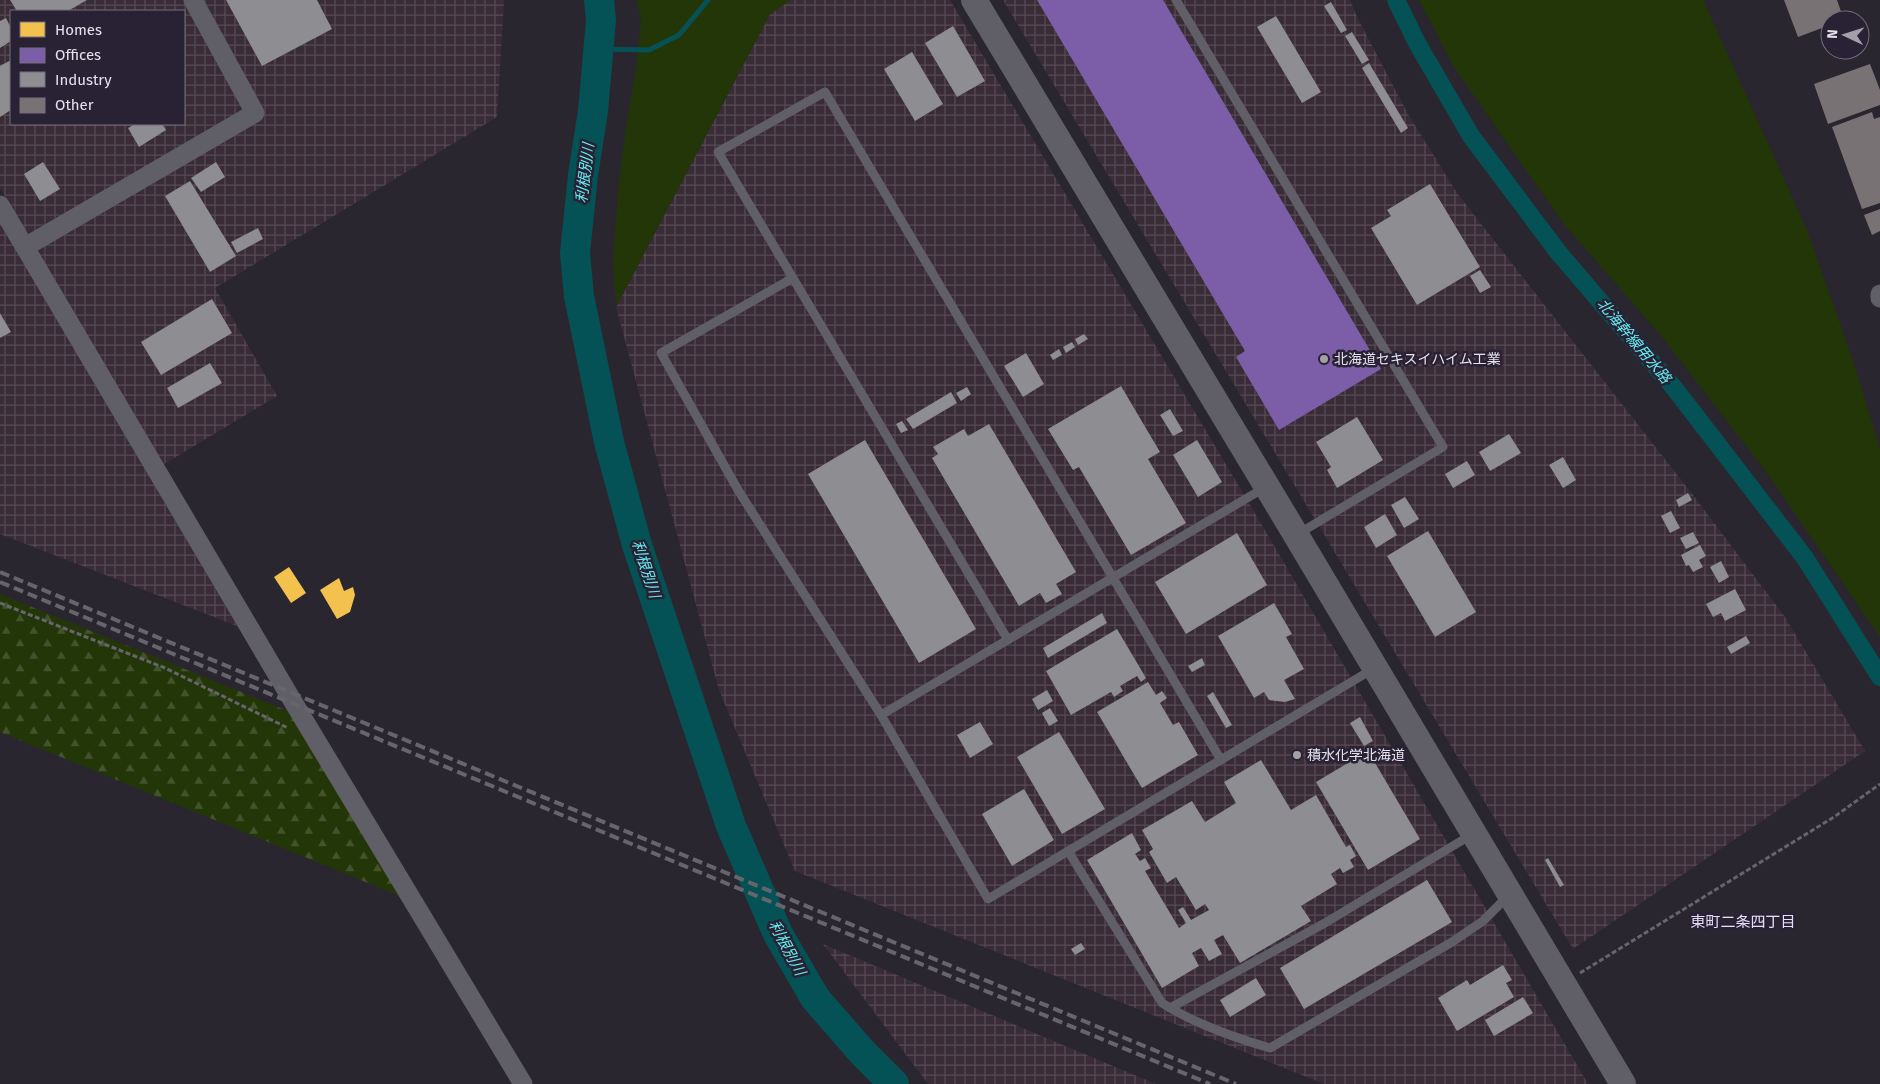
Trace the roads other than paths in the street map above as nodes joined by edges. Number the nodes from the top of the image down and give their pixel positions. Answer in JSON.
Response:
{"nodes":[{"id":1,"x":193,"y":0,"type":"edge"},
{"id":2,"x":974,"y":0,"type":"edge"},
{"id":3,"x":1176,"y":0,"type":"edge"},
{"id":4,"x":0,"y":205,"type":"edge"},
{"id":5,"x":25,"y":247,"type":"junction"},
{"id":6,"x":793,"y":278,"type":"junction"},
{"id":7,"x":1880,"y":294,"type":"edge"},
{"id":8,"x":1880,"y":298,"type":"edge"},
{"id":9,"x":1267,"y":486,"type":"junction"},
{"id":10,"x":1296,"y":535,"type":"junction"},
{"id":11,"x":1113,"y":578,"type":"junction"},
{"id":12,"x":1008,"y":640,"type":"junction"},
{"id":13,"x":1375,"y":667,"type":"junction"},
{"id":14,"x":881,"y":715,"type":"junction"},
{"id":15,"x":1221,"y":760,"type":"junction"},
{"id":16,"x":1474,"y":833,"type":"junction"},
{"id":17,"x":1068,"y":851,"type":"junction"},
{"id":18,"x":1510,"y":894,"type":"junction"},
{"id":19,"x":1170,"y":1008,"type":"junction"},
{"id":20,"x":523,"y":1084,"type":"edge"},
{"id":21,"x":1623,"y":1084,"type":"edge"}],
"edges":[{"from":1,"to":5,"type":"street"},
{"from":2,"to":9,"type":"street"},
{"from":3,"to":10,"type":"lane"},
{"from":4,"to":5,"type":"street"},
{"from":5,"to":20,"type":"street"},
{"from":6,"to":11,"type":"lane"},
{"from":6,"to":12,"type":"lane"},
{"from":6,"to":14,"type":"lane"},
{"from":7,"to":8,"type":"street"},
{"from":9,"to":10,"type":"street"},
{"from":9,"to":11,"type":"lane"},
{"from":10,"to":13,"type":"street"},
{"from":11,"to":12,"type":"lane"},
{"from":11,"to":15,"type":"lane"},
{"from":12,"to":14,"type":"lane"},
{"from":13,"to":15,"type":"lane"},
{"from":13,"to":16,"type":"street"},
{"from":14,"to":17,"type":"lane"},
{"from":15,"to":17,"type":"lane"},
{"from":16,"to":18,"type":"street"},
{"from":16,"to":19,"type":"lane"},
{"from":17,"to":19,"type":"lane"},
{"from":18,"to":19,"type":"lane"},
{"from":18,"to":21,"type":"street"}]}
